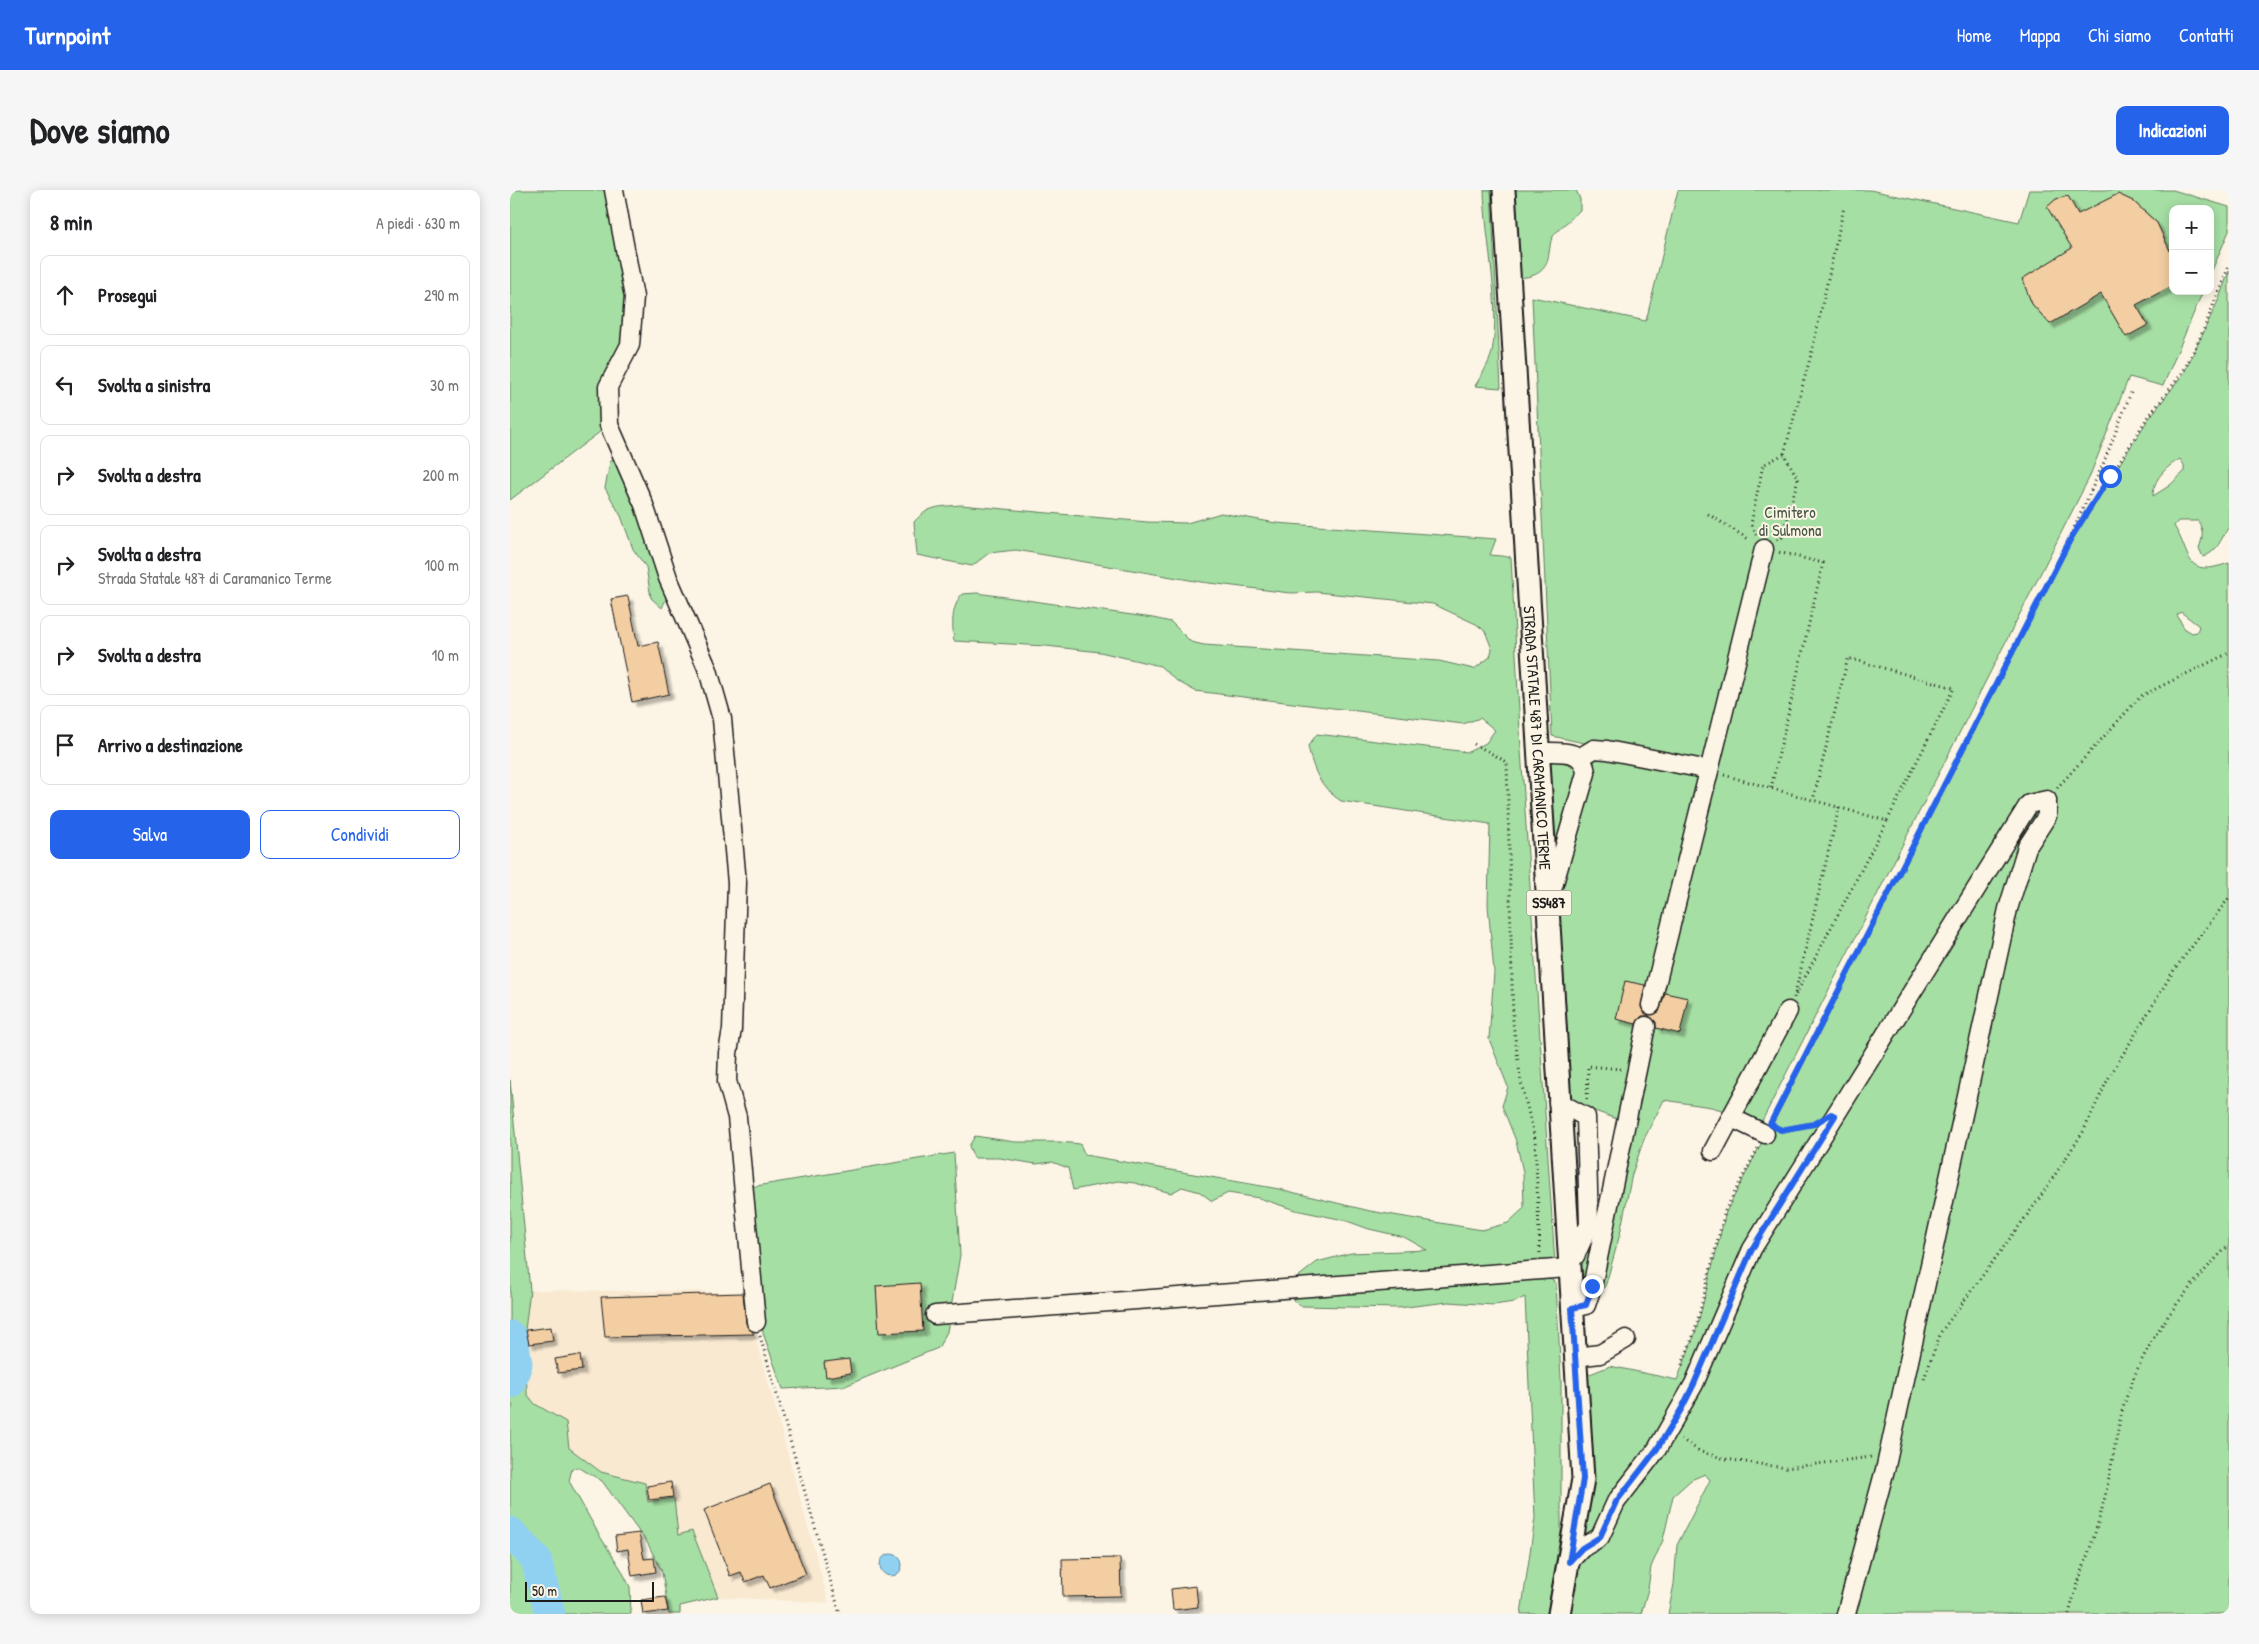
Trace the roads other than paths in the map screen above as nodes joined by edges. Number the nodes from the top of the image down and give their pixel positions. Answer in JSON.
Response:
{"nodes":[{"id":1,"x":614,"y":190,"type":"edge"},
{"id":2,"x":1504,"y":190,"type":"edge"},
{"id":3,"x":1764,"y":549,"type":"road end"},
{"id":4,"x":1538,"y":752,"type":"junction"},
{"id":5,"x":1581,"y":757,"type":"junction"},
{"id":6,"x":1709,"y":770,"type":"junction"},
{"id":7,"x":1549,"y":903,"type":"junction"},
{"id":8,"x":1652,"y":1006,"type":"dead end"},
{"id":9,"x":1788,"y":1011,"type":"dead end"},
{"id":10,"x":1646,"y":1026,"type":"dead end"},
{"id":11,"x":1558,"y":1102,"type":"junction"},
{"id":12,"x":1732,"y":1118,"type":"junction"},
{"id":13,"x":1768,"y":1129,"type":"road end"},
{"id":14,"x":1714,"y":1151,"type":"dead end"},
{"id":15,"x":1568,"y":1264,"type":"junction"},
{"id":16,"x":1572,"y":1308,"type":"junction"},
{"id":17,"x":935,"y":1315,"type":"dead end"},
{"id":18,"x":756,"y":1322,"type":"road end"},
{"id":19,"x":1626,"y":1339,"type":"dead end"},
{"id":20,"x":1574,"y":1356,"type":"junction"},
{"id":21,"x":1569,"y":1562,"type":"junction"},
{"id":22,"x":1559,"y":1614,"type":"edge"},
{"id":23,"x":1846,"y":1614,"type":"edge"}],
"edges":[{"from":1,"to":18,"type":"street"},
{"from":2,"to":4,"type":"main road","name":"STRADA STATALE 487 DI CARAMANICO TERME","number":"SS487"},
{"from":3,"to":6,"type":"street"},
{"from":4,"to":5,"type":"street"},
{"from":4,"to":7,"type":"main road","name":"STRADA STATALE 487 DI CARAMANICO TERME","number":"SS487"},
{"from":5,"to":6,"type":"street"},
{"from":5,"to":7,"type":"street"},
{"from":6,"to":8,"type":"street"},
{"from":7,"to":11,"type":"main road","name":"STRADA STATALE 487 DI CARAMANICO TERME","number":"SS487"},
{"from":9,"to":12,"type":"street"},
{"from":10,"to":16,"type":"street"},
{"from":11,"to":15,"type":"main road","name":"STRADA STATALE 487 DI CARAMANICO TERME","number":"SS487"},
{"from":11,"to":15,"type":"street"},
{"from":12,"to":13,"type":"street"},
{"from":12,"to":14,"type":"street"},
{"from":15,"to":16,"type":"main road","name":"STRADA STATALE 487 DI CARAMANICO TERME","number":"SS487"},
{"from":15,"to":17,"type":"street"},
{"from":16,"to":20,"type":"main road","name":"STRADA STATALE 487 DI CARAMANICO TERME","number":"SS487"},
{"from":19,"to":20,"type":"street"},
{"from":20,"to":21,"type":"main road","name":"STRADA STATALE 487 DI CARAMANICO TERME","number":"SS487"},
{"from":21,"to":22,"type":"main road","name":"STRADA STATALE 487 DI CARAMANICO TERME","number":"SS487"},
{"from":21,"to":23,"type":"street"}]}
